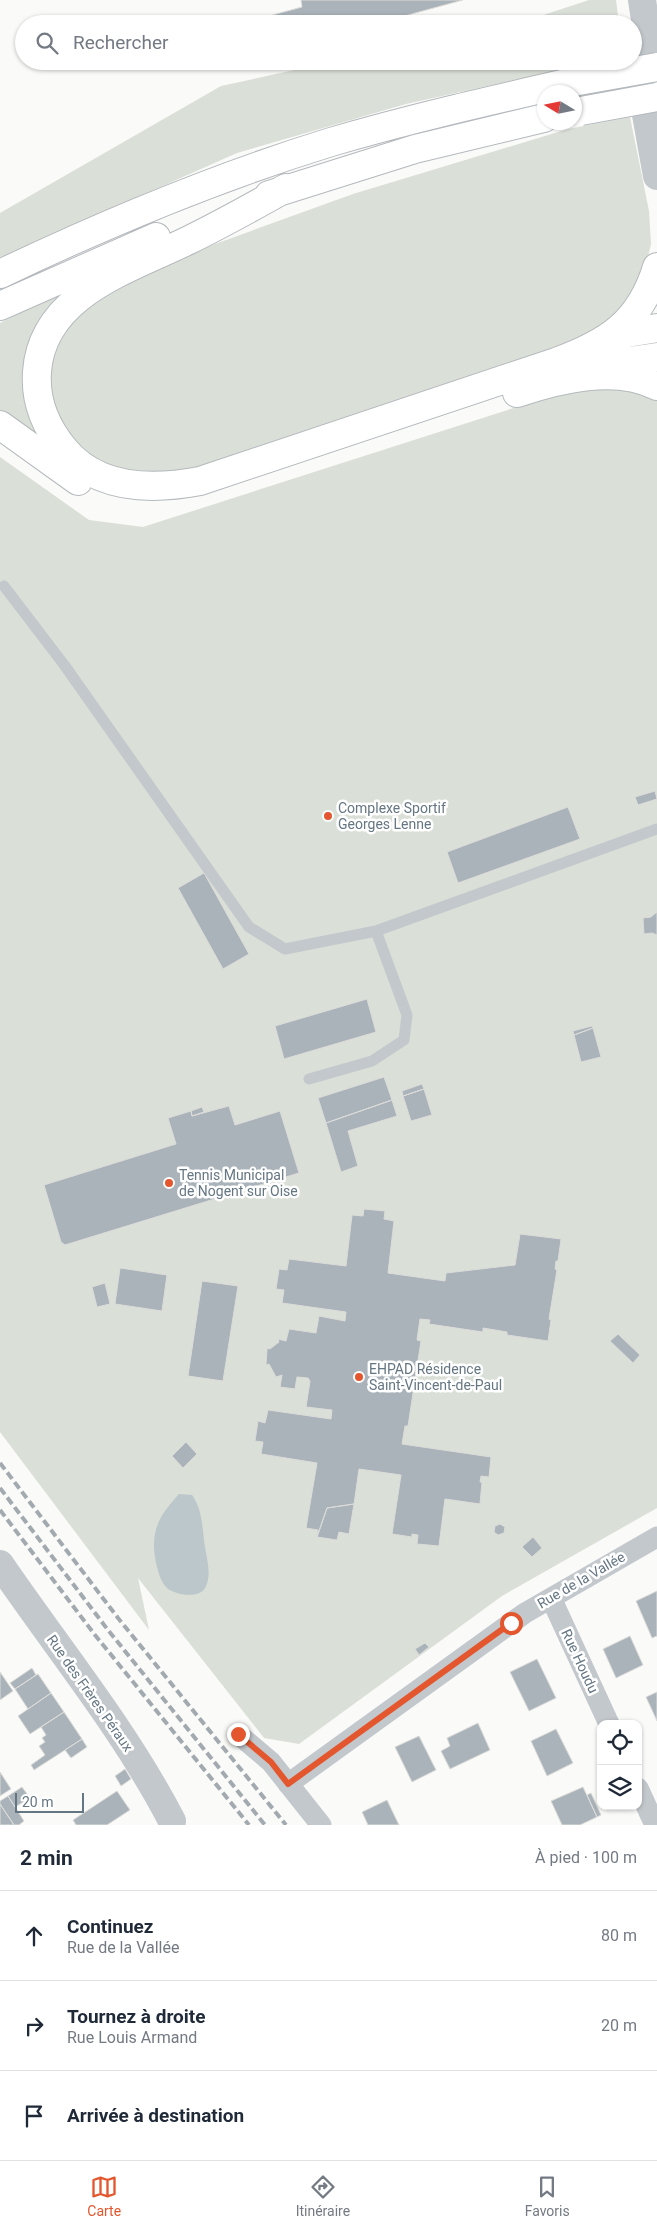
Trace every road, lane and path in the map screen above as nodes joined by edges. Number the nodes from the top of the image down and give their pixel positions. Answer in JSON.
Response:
{"nodes":[{"id":1,"x":626,"y":0,"type":"edge"},
{"id":2,"x":642,"y":0,"type":"edge"},
{"id":3,"x":628,"y":15,"type":"edge"},
{"id":4,"x":657,"y":67,"type":"edge"},
{"id":5,"x":638,"y":70,"type":"edge"},
{"id":6,"x":640,"y":70,"type":"edge"},
{"id":7,"x":642,"y":70,"type":"edge"},
{"id":8,"x":657,"y":91,"type":"edge"},
{"id":9,"x":657,"y":97,"type":"edge"},
{"id":10,"x":582,"y":110,"type":"edge"},
{"id":11,"x":537,"y":120,"type":"edge"},
{"id":12,"x":657,"y":176,"type":"edge"},
{"id":13,"x":286,"y":188,"type":"junction"},
{"id":14,"x":657,"y":267,"type":"edge"},
{"id":15,"x":0,"y":274,"type":"edge"},
{"id":16,"x":0,"y":306,"type":"edge"},
{"id":17,"x":657,"y":328,"type":"edge"},
{"id":18,"x":603,"y":342,"type":"junction"},
{"id":19,"x":657,"y":357,"type":"edge"},
{"id":20,"x":657,"y":386,"type":"edge"},
{"id":21,"x":537,"y":387,"type":"junction"},
{"id":22,"x":0,"y":425,"type":"edge"},
{"id":23,"x":4,"y":586,"type":"dead end"},
{"id":24,"x":657,"y":829,"type":"edge"},
{"id":25,"x":376,"y":931,"type":"junction"},
{"id":26,"x":309,"y":1079,"type":"dead end"},
{"id":27,"x":657,"y":1537,"type":"edge"},
{"id":28,"x":0,"y":1564,"type":"edge"},
{"id":29,"x":550,"y":1598,"type":"junction"},
{"id":30,"x":606,"y":1720,"type":"edge"},
{"id":31,"x":238,"y":1734,"type":"dead end"},
{"id":32,"x":288,"y":1784,"type":"junction"},
{"id":33,"x":642,"y":1797,"type":"edge"},
{"id":34,"x":171,"y":1824,"type":"edge"},
{"id":35,"x":321,"y":1825,"type":"edge"},
{"id":36,"x":655,"y":1825,"type":"edge"}],
"edges":[{"from":1,"to":3,"type":"street"},
{"from":2,"to":8,"type":"street"},
{"from":4,"to":7,"type":"highway","bridge":true},
{"from":5,"to":12,"type":"street"},
{"from":6,"to":15,"type":"highway","bridge":true},
{"from":9,"to":10,"type":"highway","bridge":true},
{"from":11,"to":13,"type":"highway"},
{"from":13,"to":16,"type":"highway"},
{"from":13,"to":18,"type":"highway"},
{"from":14,"to":18,"type":"highway"},
{"from":17,"to":18,"type":"highway"},
{"from":19,"to":21,"type":"highway"},
{"from":20,"to":21,"type":"highway"},
{"from":21,"to":22,"type":"highway"},
{"from":23,"to":25,"type":"lane"},
{"from":24,"to":25,"type":"lane"},
{"from":25,"to":26,"type":"lane"},
{"from":27,"to":29,"type":"street","name":"Rue de la Vallée"},
{"from":28,"to":34,"type":"street","name":"Rue des Frères Péraux"},
{"from":29,"to":30,"type":"street","name":"Rue Houdu"},
{"from":29,"to":32,"type":"street","name":"Rue de la Vallée"},
{"from":31,"to":32,"type":"street"},
{"from":32,"to":35,"type":"street"},
{"from":33,"to":36,"type":"street"}]}
